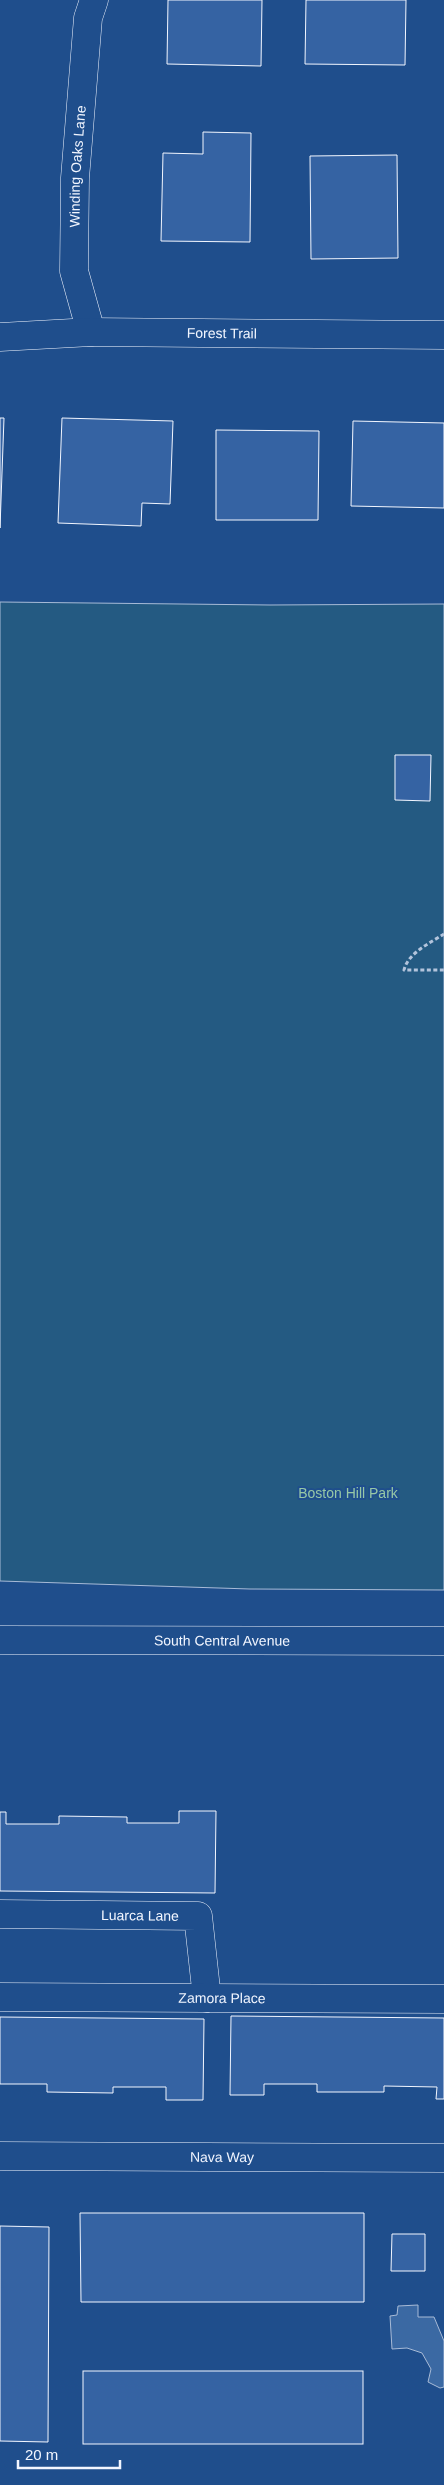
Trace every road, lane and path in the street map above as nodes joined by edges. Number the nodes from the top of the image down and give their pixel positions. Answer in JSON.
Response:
{"nodes":[{"id":1,"x":94,"y":0,"type":"edge"},
{"id":2,"x":91,"y":332,"type":"junction"},
{"id":3,"x":444,"y":335,"type":"edge"},
{"id":4,"x":0,"y":337,"type":"edge"},
{"id":5,"x":444,"y":934,"type":"edge"},
{"id":6,"x":444,"y":970,"type":"edge"},
{"id":7,"x":0,"y":1640,"type":"edge"},
{"id":8,"x":444,"y":1641,"type":"edge"},
{"id":9,"x":0,"y":1914,"type":"edge"},
{"id":10,"x":0,"y":1997,"type":"edge"},
{"id":11,"x":207,"y":1998,"type":"junction"},
{"id":12,"x":444,"y":1999,"type":"edge"},
{"id":13,"x":0,"y":2156,"type":"edge"},
{"id":14,"x":444,"y":2158,"type":"edge"}],
"edges":[{"from":1,"to":2,"type":"street","name":"Winding Oaks Lane"},
{"from":2,"to":3,"type":"street","name":"Forest Trail"},
{"from":2,"to":4,"type":"street","name":"Forest Trail"},
{"from":5,"to":6,"type":"path"},
{"from":7,"to":8,"type":"street","name":"South Central Avenue"},
{"from":9,"to":11,"type":"street","name":"Luarca Lane"},
{"from":10,"to":11,"type":"street","name":"Zamora Place"},
{"from":11,"to":12,"type":"street","name":"Zamora Place"},
{"from":13,"to":14,"type":"street","name":"Nava Way"}]}
